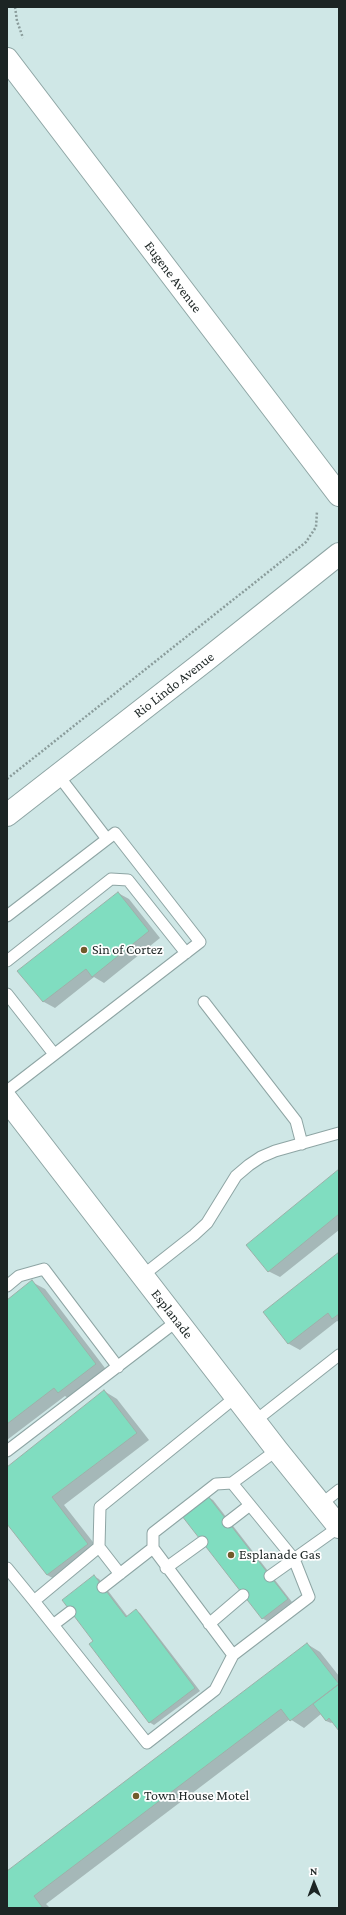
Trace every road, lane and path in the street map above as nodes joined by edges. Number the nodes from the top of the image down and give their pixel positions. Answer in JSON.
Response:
{"nodes":[{"id":1,"x":7,"y":59,"type":"edge"},
{"id":2,"x":339,"y":495,"type":"edge"},
{"id":3,"x":316,"y":505,"type":"dead end"},
{"id":4,"x":339,"y":554,"type":"edge"},
{"id":5,"x":58,"y":775,"type":"junction"},
{"id":6,"x":7,"y":779,"type":"edge"},
{"id":7,"x":7,"y":815,"type":"edge"},
{"id":8,"x":107,"y":839,"type":"junction"},
{"id":9,"x":7,"y":916,"type":"edge"},
{"id":10,"x":186,"y":953,"type":"junction"},
{"id":11,"x":7,"y":961,"type":"edge"},
{"id":12,"x":7,"y":994,"type":"edge"},
{"id":13,"x":204,"y":1002,"type":"dead end"},
{"id":14,"x":54,"y":1054,"type":"junction"},
{"id":15,"x":7,"y":1091,"type":"edge"},
{"id":16,"x":7,"y":1100,"type":"edge"},
{"id":17,"x":339,"y":1133,"type":"edge"},
{"id":18,"x":302,"y":1144,"type":"junction"},
{"id":19,"x":142,"y":1276,"type":"junction"},
{"id":20,"x":7,"y":1286,"type":"edge"},
{"id":21,"x":177,"y":1321,"type":"junction"},
{"id":22,"x":339,"y":1355,"type":"edge"},
{"id":23,"x":118,"y":1367,"type":"junction"},
{"id":24,"x":237,"y":1396,"type":"junction"},
{"id":25,"x":255,"y":1421,"type":"junction"},
{"id":26,"x":277,"y":1450,"type":"junction"},
{"id":27,"x":7,"y":1451,"type":"edge"},
{"id":28,"x":232,"y":1483,"type":"junction"},
{"id":29,"x":339,"y":1490,"type":"edge"},
{"id":30,"x":250,"y":1505,"type":"junction"},
{"id":31,"x":320,"y":1505,"type":"junction"},
{"id":32,"x":228,"y":1522,"type":"dead end"},
{"id":33,"x":339,"y":1527,"type":"edge"},
{"id":34,"x":202,"y":1542,"type":"dead end"},
{"id":35,"x":99,"y":1547,"type":"junction"},
{"id":36,"x":153,"y":1548,"type":"junction"},
{"id":37,"x":294,"y":1559,"type":"junction"},
{"id":38,"x":7,"y":1568,"type":"edge"},
{"id":39,"x":166,"y":1568,"type":"junction"},
{"id":40,"x":120,"y":1574,"type":"junction"},
{"id":41,"x":270,"y":1576,"type":"dead end"},
{"id":42,"x":103,"y":1587,"type":"dead end"},
{"id":43,"x":243,"y":1595,"type":"dead end"},
{"id":44,"x":34,"y":1601,"type":"junction"},
{"id":45,"x":70,"y":1612,"type":"dead end"},
{"id":46,"x":209,"y":1624,"type":"junction"},
{"id":47,"x":53,"y":1625,"type":"junction"},
{"id":48,"x":233,"y":1655,"type":"junction"}],
"edges":[{"from":1,"to":2,"type":"street","name":"Eugene Avenue"},
{"from":3,"to":6,"type":"path"},
{"from":4,"to":5,"type":"street","name":"Rio Lindo Avenue"},
{"from":5,"to":7,"type":"street","name":"Rio Lindo Avenue"},
{"from":5,"to":8,"type":"lane"},
{"from":8,"to":9,"type":"lane"},
{"from":8,"to":10,"type":"lane"},
{"from":10,"to":11,"type":"lane"},
{"from":10,"to":14,"type":"lane"},
{"from":12,"to":14,"type":"lane"},
{"from":13,"to":18,"type":"lane"},
{"from":14,"to":15,"type":"lane"},
{"from":16,"to":19,"type":"street","name":"Esplanade"},
{"from":17,"to":18,"type":"lane"},
{"from":18,"to":19,"type":"lane"},
{"from":19,"to":21,"type":"street","name":"Esplanade"},
{"from":20,"to":23,"type":"lane"},
{"from":21,"to":23,"type":"lane"},
{"from":21,"to":24,"type":"street","name":"Esplanade"},
{"from":22,"to":25,"type":"lane"},
{"from":23,"to":27,"type":"lane"},
{"from":24,"to":25,"type":"street","name":"Esplanade"},
{"from":24,"to":35,"type":"lane"},
{"from":25,"to":26,"type":"street","name":"Esplanade"},
{"from":26,"to":28,"type":"lane"},
{"from":26,"to":31,"type":"street","name":"Esplanade"},
{"from":28,"to":30,"type":"lane"},
{"from":28,"to":36,"type":"lane"},
{"from":29,"to":31,"type":"lane"},
{"from":30,"to":32,"type":"lane"},
{"from":30,"to":37,"type":"lane"},
{"from":31,"to":33,"type":"street","name":"Esplanade"},
{"from":33,"to":37,"type":"lane"},
{"from":34,"to":39,"type":"lane"},
{"from":35,"to":40,"type":"lane"},
{"from":35,"to":44,"type":"lane"},
{"from":36,"to":39,"type":"lane"},
{"from":36,"to":40,"type":"lane"},
{"from":37,"to":41,"type":"lane"},
{"from":37,"to":48,"type":"lane"},
{"from":38,"to":44,"type":"lane"},
{"from":39,"to":46,"type":"lane"},
{"from":40,"to":42,"type":"lane"},
{"from":43,"to":46,"type":"lane"},
{"from":44,"to":47,"type":"lane"},
{"from":45,"to":47,"type":"lane"},
{"from":46,"to":48,"type":"lane"},
{"from":47,"to":48,"type":"lane"}]}
